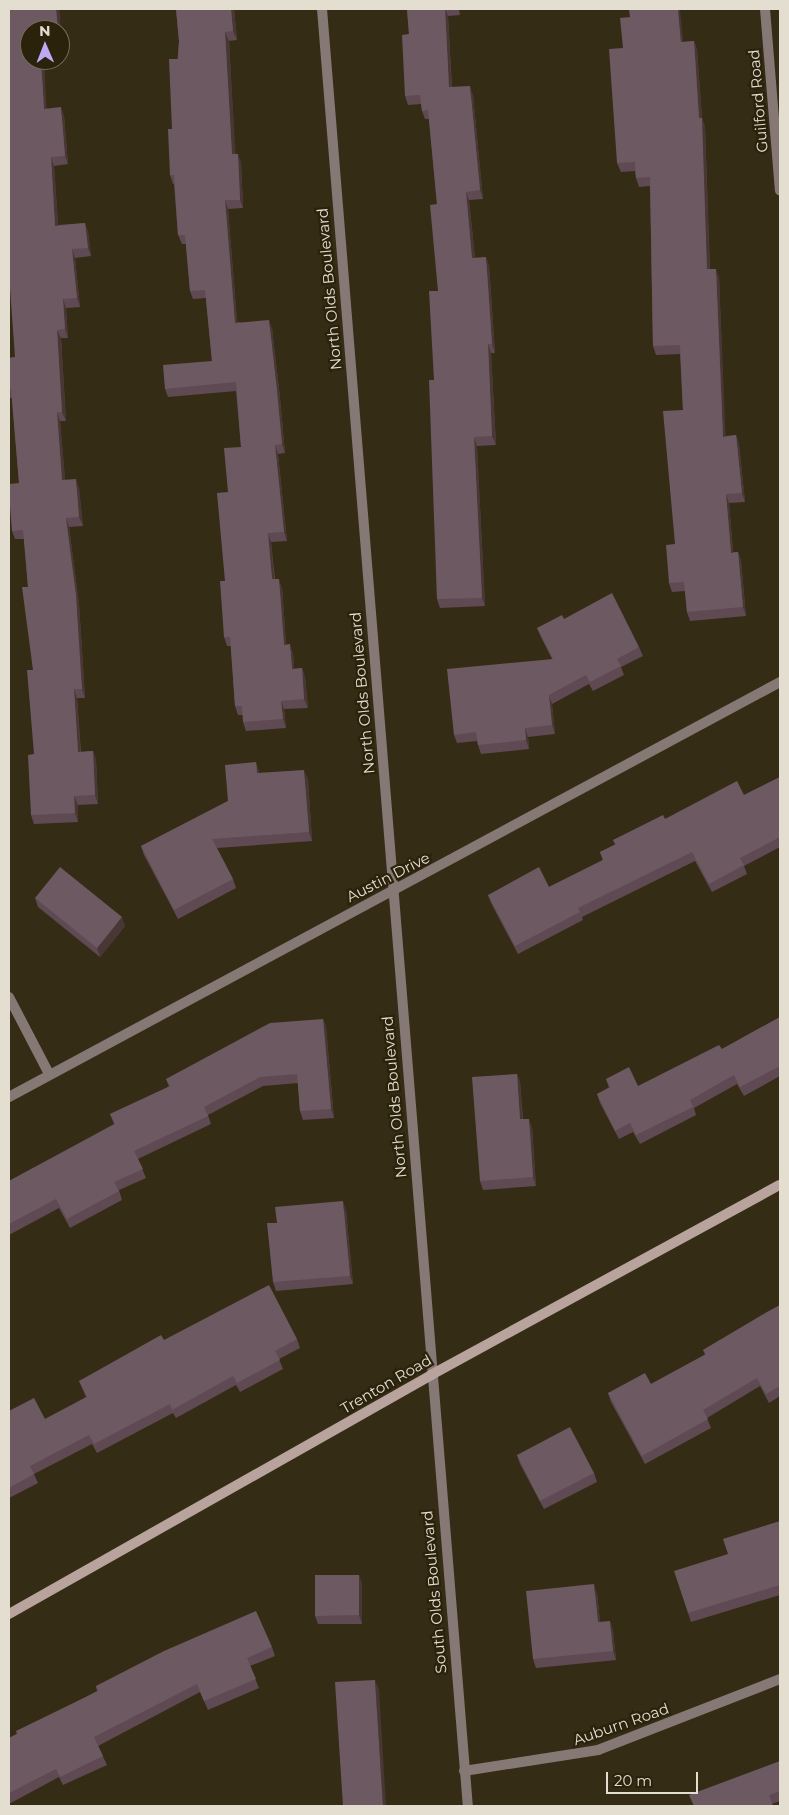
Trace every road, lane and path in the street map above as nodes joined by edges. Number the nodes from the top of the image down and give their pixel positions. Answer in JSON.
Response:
{"nodes":[{"id":1,"x":322,"y":9,"type":"edge"},
{"id":2,"x":765,"y":9,"type":"edge"},
{"id":3,"x":780,"y":190,"type":"edge"},
{"id":4,"x":780,"y":682,"type":"edge"},
{"id":5,"x":393,"y":891,"type":"junction"},
{"id":6,"x":9,"y":997,"type":"edge"},
{"id":7,"x":49,"y":1074,"type":"junction"},
{"id":8,"x":9,"y":1097,"type":"edge"},
{"id":9,"x":780,"y":1184,"type":"edge"},
{"id":10,"x":431,"y":1375,"type":"junction"},
{"id":11,"x":9,"y":1614,"type":"edge"},
{"id":12,"x":780,"y":1679,"type":"edge"},
{"id":13,"x":464,"y":1771,"type":"junction"},
{"id":14,"x":468,"y":1806,"type":"edge"}],
"edges":[{"from":1,"to":5,"type":"street","name":"North Olds Boulevard"},
{"from":2,"to":3,"type":"street","name":"Guilford Road"},
{"from":4,"to":5,"type":"street","name":"Austin Drive"},
{"from":5,"to":7,"type":"street","name":"Austin Drive"},
{"from":5,"to":10,"type":"street","name":"North Olds Boulevard"},
{"from":6,"to":7,"type":"street"},
{"from":7,"to":8,"type":"street","name":"Austin Drive"},
{"from":9,"to":10,"type":"main road","name":"Trenton Road"},
{"from":10,"to":11,"type":"main road","name":"Trenton Road"},
{"from":10,"to":13,"type":"street","name":"South Olds Boulevard"},
{"from":12,"to":13,"type":"street","name":"Auburn Road"},
{"from":13,"to":14,"type":"street","name":"South Olds Boulevard"}]}
